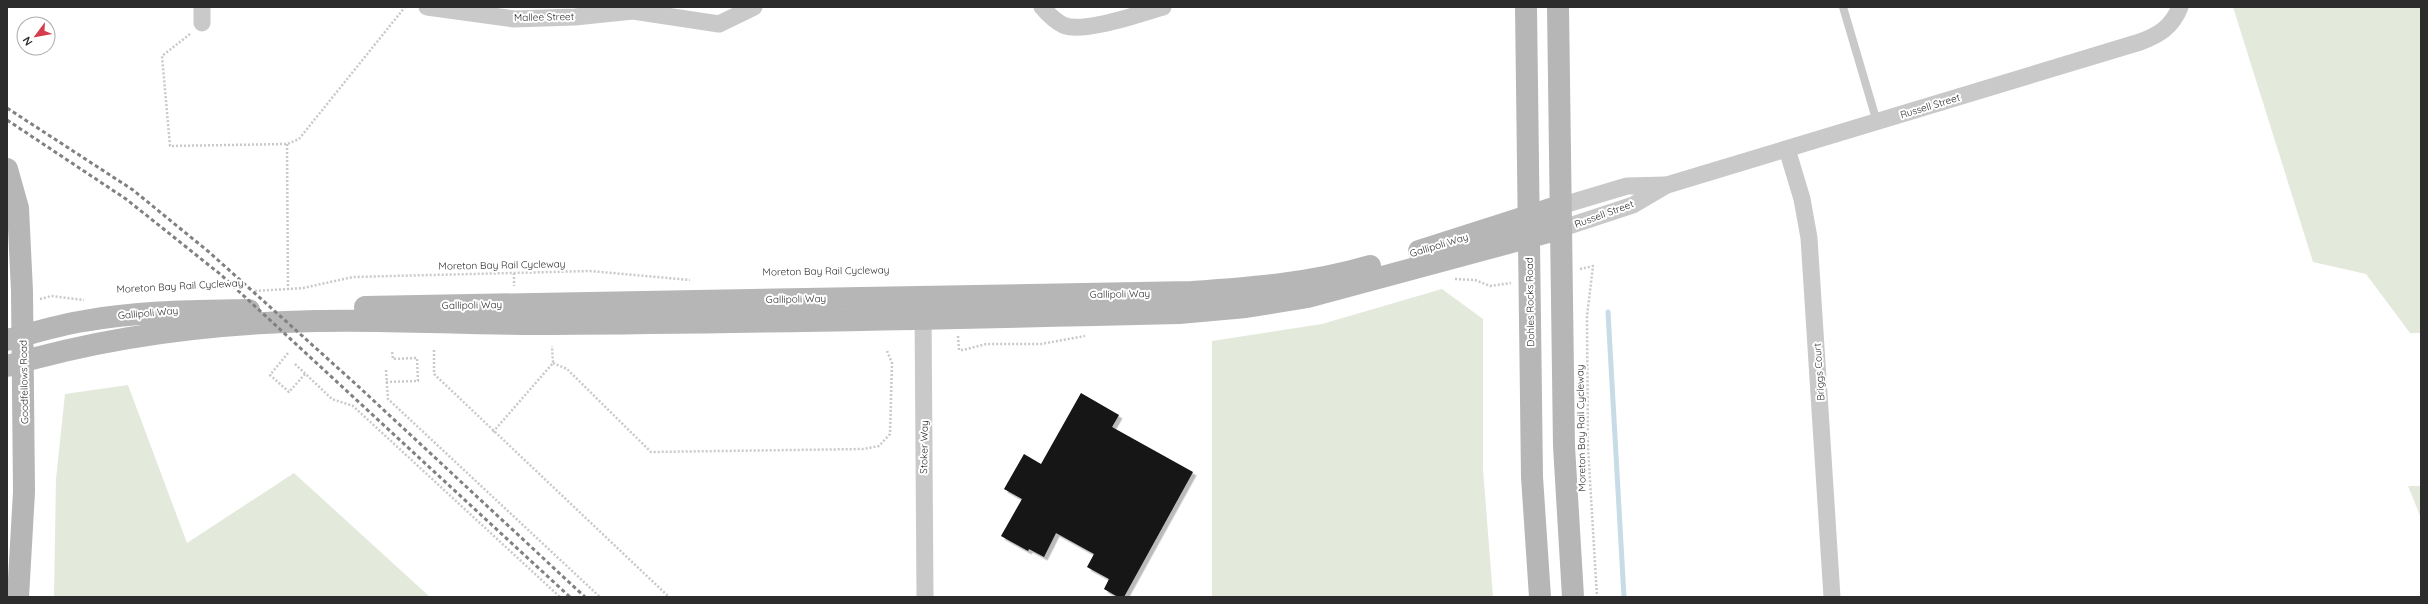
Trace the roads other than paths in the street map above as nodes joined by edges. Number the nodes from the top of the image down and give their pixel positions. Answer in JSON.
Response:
{"nodes":[{"id":1,"x":427,"y":7,"type":"edge"},
{"id":2,"x":754,"y":7,"type":"edge"},
{"id":3,"x":1042,"y":7,"type":"edge"},
{"id":4,"x":1163,"y":7,"type":"edge"},
{"id":5,"x":1526,"y":7,"type":"edge"},
{"id":6,"x":1558,"y":7,"type":"edge"},
{"id":7,"x":1843,"y":7,"type":"edge"},
{"id":8,"x":2180,"y":7,"type":"edge"},
{"id":9,"x":1877,"y":122,"type":"junction"},
{"id":10,"x":1788,"y":149,"type":"junction"},
{"id":11,"x":7,"y":169,"type":"edge"},
{"id":12,"x":1667,"y":185,"type":"junction"},
{"id":13,"x":1560,"y":206,"type":"junction"},
{"id":14,"x":1529,"y":228,"type":"junction"},
{"id":15,"x":1560,"y":229,"type":"junction"},
{"id":16,"x":923,"y":308,"type":"junction"},
{"id":17,"x":15,"y":338,"type":"edge"},
{"id":18,"x":15,"y":363,"type":"edge"},
{"id":19,"x":18,"y":597,"type":"edge"},
{"id":20,"x":925,"y":597,"type":"edge"},
{"id":21,"x":1540,"y":597,"type":"edge"},
{"id":22,"x":1573,"y":597,"type":"edge"},
{"id":23,"x":1832,"y":597,"type":"edge"}],
"edges":[{"from":1,"to":2,"type":"street","name":"Mallee Street"},
{"from":3,"to":4,"type":"street"},
{"from":5,"to":14,"type":"street","name":"Dohles Rocks Road"},
{"from":6,"to":13,"type":"street"},
{"from":7,"to":9,"type":"lane"},
{"from":8,"to":9,"type":"street","name":"Russell Street"},
{"from":9,"to":10,"type":"street","name":"Russell Street"},
{"from":10,"to":12,"type":"street","name":"Russell Street"},
{"from":10,"to":23,"type":"street","name":"Briggs Court"},
{"from":11,"to":17,"type":"street","name":"Goodfellows Road"},
{"from":12,"to":13,"type":"street","name":"Russell Street"},
{"from":12,"to":15,"type":"street","name":"Russell Street"},
{"from":13,"to":14,"type":"street","name":"Gallipoli Way"},
{"from":13,"to":15,"type":"street"},
{"from":14,"to":15,"type":"street","name":"Gallipoli Way"},
{"from":14,"to":16,"type":"street","name":"Gallipoli Way"},
{"from":14,"to":21,"type":"street","name":"Dohles Rocks Road"},
{"from":15,"to":22,"type":"street"},
{"from":16,"to":17,"type":"street","name":"Gallipoli Way"},
{"from":16,"to":18,"type":"street","name":"Gallipoli Way"},
{"from":16,"to":20,"type":"street","name":"Stoker Way"},
{"from":17,"to":18,"type":"street","name":"Goodfellows Road"},
{"from":18,"to":19,"type":"street","name":"Goodfellows Road"}]}
